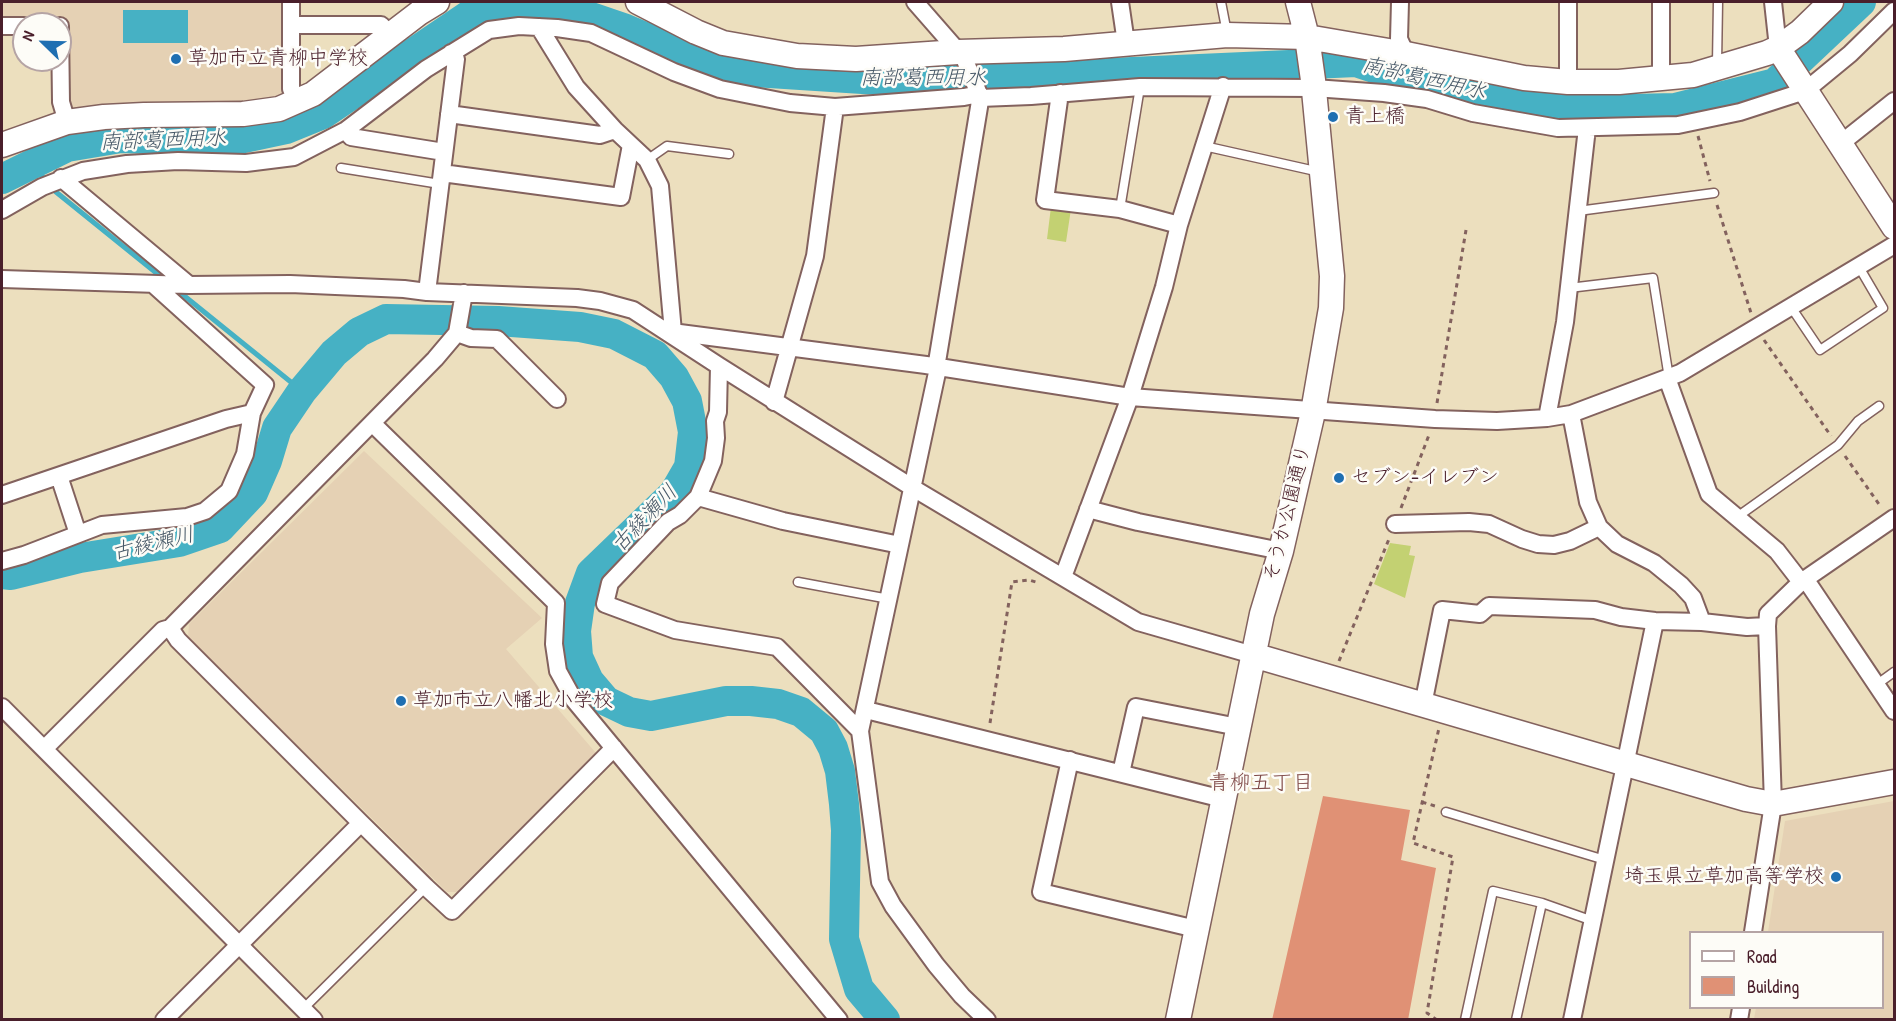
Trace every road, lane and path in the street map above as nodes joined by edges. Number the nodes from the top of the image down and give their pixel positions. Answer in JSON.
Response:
{"nodes":[{"id":1,"x":291,"y":2,"type":"edge"},
{"id":2,"x":437,"y":2,"type":"edge"},
{"id":3,"x":639,"y":2,"type":"edge"},
{"id":4,"x":915,"y":2,"type":"edge"},
{"id":5,"x":1120,"y":2,"type":"edge"},
{"id":6,"x":1221,"y":2,"type":"edge"},
{"id":7,"x":1298,"y":2,"type":"edge"},
{"id":8,"x":1400,"y":2,"type":"edge"},
{"id":9,"x":1568,"y":2,"type":"edge"},
{"id":10,"x":1661,"y":2,"type":"edge"},
{"id":11,"x":1718,"y":2,"type":"edge"},
{"id":12,"x":1773,"y":2,"type":"edge"},
{"id":13,"x":1831,"y":2,"type":"edge"},
{"id":14,"x":1894,"y":11,"type":"edge"},
{"id":15,"x":291,"y":25,"type":"junction"},
{"id":16,"x":538,"y":27,"type":"junction"},
{"id":17,"x":391,"y":35,"type":"junction"},
{"id":18,"x":1227,"y":35,"type":"junction"},
{"id":19,"x":1308,"y":42,"type":"junction"},
{"id":20,"x":1126,"y":43,"type":"junction"},
{"id":21,"x":1780,"y":52,"type":"junction"},
{"id":22,"x":451,"y":53,"type":"junction"},
{"id":23,"x":1406,"y":54,"type":"junction"},
{"id":24,"x":961,"y":55,"type":"junction"},
{"id":25,"x":1717,"y":68,"type":"junction"},
{"id":26,"x":61,"y":72,"type":"edge"},
{"id":27,"x":1660,"y":78,"type":"junction"},
{"id":28,"x":1568,"y":82,"type":"junction"},
{"id":29,"x":1313,"y":84,"type":"junction"},
{"id":30,"x":1223,"y":86,"type":"junction"},
{"id":31,"x":1140,"y":87,"type":"junction"},
{"id":32,"x":1802,"y":88,"type":"junction"},
{"id":33,"x":1060,"y":93,"type":"junction"},
{"id":34,"x":980,"y":96,"type":"junction"},
{"id":35,"x":297,"y":101,"type":"junction"},
{"id":36,"x":1894,"y":101,"type":"edge"},
{"id":37,"x":835,"y":107,"type":"junction"},
{"id":38,"x":449,"y":114,"type":"junction"},
{"id":39,"x":67,"y":122,"type":"junction"},
{"id":40,"x":1587,"y":128,"type":"junction"},
{"id":41,"x":346,"y":130,"type":"junction"},
{"id":42,"x":615,"y":130,"type":"junction"},
{"id":43,"x":1840,"y":144,"type":"junction"},
{"id":44,"x":2,"y":145,"type":"edge"},
{"id":45,"x":631,"y":146,"type":"junction"},
{"id":46,"x":1203,"y":146,"type":"junction"},
{"id":47,"x":444,"y":152,"type":"junction"},
{"id":48,"x":729,"y":154,"type":"dead end"},
{"id":49,"x":647,"y":160,"type":"junction"},
{"id":50,"x":341,"y":168,"type":"dead end"},
{"id":51,"x":1321,"y":172,"type":"junction"},
{"id":52,"x":61,"y":178,"type":"junction"},
{"id":53,"x":441,"y":179,"type":"junction"},
{"id":54,"x":1713,"y":193,"type":"dead end"},
{"id":55,"x":1120,"y":209,"type":"junction"},
{"id":56,"x":2,"y":210,"type":"edge"},
{"id":57,"x":1578,"y":211,"type":"junction"},
{"id":58,"x":1179,"y":225,"type":"junction"},
{"id":59,"x":1894,"y":227,"type":"edge"},
{"id":60,"x":1466,"y":230,"type":"dead end"},
{"id":61,"x":1894,"y":245,"type":"edge"},
{"id":62,"x":1859,"y":267,"type":"junction"},
{"id":63,"x":2,"y":279,"type":"edge"},
{"id":64,"x":153,"y":284,"type":"junction"},
{"id":65,"x":189,"y":285,"type":"junction"},
{"id":66,"x":1569,"y":288,"type":"junction"},
{"id":67,"x":427,"y":292,"type":"junction"},
{"id":68,"x":464,"y":293,"type":"junction"},
{"id":69,"x":1791,"y":307,"type":"junction"},
{"id":70,"x":667,"y":330,"type":"junction"},
{"id":71,"x":457,"y":333,"type":"junction"},
{"id":72,"x":789,"y":347,"type":"junction"},
{"id":73,"x":719,"y":366,"type":"junction"},
{"id":74,"x":937,"y":368,"type":"junction"},
{"id":75,"x":1668,"y":378,"type":"junction"},
{"id":76,"x":1130,"y":397,"type":"junction"},
{"id":77,"x":557,"y":399,"type":"dead end"},
{"id":78,"x":774,"y":402,"type":"junction"},
{"id":79,"x":1879,"y":406,"type":"dead end"},
{"id":80,"x":1313,"y":412,"type":"junction"},
{"id":81,"x":252,"y":413,"type":"junction"},
{"id":82,"x":1571,"y":414,"type":"junction"},
{"id":83,"x":1547,"y":418,"type":"junction"},
{"id":84,"x":1435,"y":419,"type":"junction"},
{"id":85,"x":372,"y":423,"type":"junction"},
{"id":86,"x":58,"y":476,"type":"junction"},
{"id":87,"x":913,"y":488,"type":"junction"},
{"id":88,"x":2,"y":495,"type":"edge"},
{"id":89,"x":698,"y":497,"type":"junction"},
{"id":90,"x":1088,"y":509,"type":"junction"},
{"id":91,"x":1737,"y":518,"type":"junction"},
{"id":92,"x":1894,"y":518,"type":"edge"},
{"id":93,"x":1403,"y":526,"type":"junction"},
{"id":94,"x":1599,"y":527,"type":"junction"},
{"id":95,"x":78,"y":534,"type":"junction"},
{"id":96,"x":900,"y":545,"type":"junction"},
{"id":97,"x":1281,"y":551,"type":"junction"},
{"id":98,"x":2,"y":561,"type":"edge"},
{"id":99,"x":1060,"y":575,"type":"junction"},
{"id":100,"x":1803,"y":581,"type":"junction"},
{"id":101,"x":798,"y":582,"type":"dead end"},
{"id":102,"x":889,"y":599,"type":"junction"},
{"id":103,"x":1655,"y":621,"type":"junction"},
{"id":104,"x":1702,"y":622,"type":"junction"},
{"id":105,"x":1767,"y":626,"type":"junction"},
{"id":106,"x":170,"y":628,"type":"junction"},
{"id":107,"x":1253,"y":655,"type":"junction"},
{"id":108,"x":1894,"y":672,"type":"edge"},
{"id":109,"x":1332,"y":679,"type":"junction"},
{"id":110,"x":1876,"y":685,"type":"junction"},
{"id":111,"x":2,"y":707,"type":"edge"},
{"id":112,"x":866,"y":710,"type":"junction"},
{"id":113,"x":1894,"y":711,"type":"edge"},
{"id":114,"x":1432,"y":713,"type":"junction"},
{"id":115,"x":1238,"y":727,"type":"junction"},
{"id":116,"x":860,"y":730,"type":"junction"},
{"id":117,"x":988,"y":740,"type":"junction"},
{"id":118,"x":614,"y":748,"type":"junction"},
{"id":119,"x":44,"y":749,"type":"junction"},
{"id":120,"x":1070,"y":760,"type":"junction"},
{"id":121,"x":1626,"y":765,"type":"junction"},
{"id":122,"x":1121,"y":773,"type":"junction"},
{"id":123,"x":1894,"y":782,"type":"edge"},
{"id":124,"x":1223,"y":799,"type":"junction"},
{"id":125,"x":1773,"y":804,"type":"junction"},
{"id":126,"x":1446,"y":812,"type":"dead end"},
{"id":127,"x":361,"y":823,"type":"junction"},
{"id":128,"x":1605,"y":860,"type":"junction"},
{"id":129,"x":426,"y":888,"type":"junction"},
{"id":130,"x":1542,"y":903,"type":"junction"},
{"id":131,"x":1593,"y":921,"type":"junction"},
{"id":132,"x":1196,"y":929,"type":"junction"},
{"id":133,"x":1753,"y":931,"type":"edge"},
{"id":134,"x":240,"y":944,"type":"junction"},
{"id":135,"x":309,"y":1014,"type":"edge"},
{"id":136,"x":838,"y":1019,"type":"edge"},
{"id":137,"x":164,"y":1020,"type":"edge"},
{"id":138,"x":987,"y":1020,"type":"edge"},
{"id":139,"x":1178,"y":1020,"type":"edge"},
{"id":140,"x":1437,"y":1020,"type":"edge"},
{"id":141,"x":1465,"y":1020,"type":"edge"},
{"id":142,"x":1516,"y":1020,"type":"edge"},
{"id":143,"x":1572,"y":1020,"type":"edge"}],
"edges":[{"from":1,"to":15,"type":"street"},
{"from":2,"to":17,"type":"street"},
{"from":3,"to":24,"type":"street"},
{"from":4,"to":24,"type":"street"},
{"from":5,"to":20,"type":"street"},
{"from":6,"to":18,"type":"lane"},
{"from":7,"to":19,"type":"street","name":"そうか公園通り"},
{"from":8,"to":23,"type":"street"},
{"from":9,"to":28,"type":"street"},
{"from":10,"to":27,"type":"street"},
{"from":11,"to":25,"type":"lane"},
{"from":12,"to":21,"type":"street"},
{"from":13,"to":21,"type":"street"},
{"from":14,"to":32,"type":"street"},
{"from":15,"to":17,"type":"street"},
{"from":15,"to":35,"type":"street"},
{"from":16,"to":22,"type":"street"},
{"from":16,"to":37,"type":"street"},
{"from":16,"to":42,"type":"street"},
{"from":17,"to":35,"type":"street"},
{"from":18,"to":19,"type":"street"},
{"from":18,"to":20,"type":"street"},
{"from":19,"to":23,"type":"street"},
{"from":19,"to":29,"type":"street","name":"そうか公園通り"},
{"from":20,"to":24,"type":"street"},
{"from":21,"to":25,"type":"street"},
{"from":21,"to":32,"type":"street"},
{"from":22,"to":38,"type":"street"},
{"from":22,"to":41,"type":"street"},
{"from":23,"to":28,"type":"street"},
{"from":24,"to":34,"type":"street"},
{"from":25,"to":27,"type":"street"},
{"from":26,"to":39,"type":"street"},
{"from":27,"to":28,"type":"street"},
{"from":29,"to":30,"type":"street"},
{"from":29,"to":40,"type":"street"},
{"from":29,"to":51,"type":"street","name":"そうか公園通り"},
{"from":30,"to":31,"type":"street"},
{"from":30,"to":46,"type":"street"},
{"from":31,"to":33,"type":"street"},
{"from":31,"to":55,"type":"lane"},
{"from":32,"to":40,"type":"street"},
{"from":32,"to":43,"type":"street"},
{"from":33,"to":34,"type":"street"},
{"from":33,"to":55,"type":"street"},
{"from":34,"to":37,"type":"street"},
{"from":34,"to":74,"type":"street"},
{"from":35,"to":39,"type":"street"},
{"from":36,"to":43,"type":"street"},
{"from":37,"to":72,"type":"street"},
{"from":38,"to":42,"type":"street"},
{"from":38,"to":47,"type":"street"},
{"from":39,"to":44,"type":"street"},
{"from":40,"to":57,"type":"street"},
{"from":41,"to":47,"type":"street"},
{"from":41,"to":52,"type":"street"},
{"from":42,"to":45,"type":"street"},
{"from":43,"to":59,"type":"street"},
{"from":45,"to":49,"type":"street"},
{"from":45,"to":53,"type":"street"},
{"from":46,"to":51,"type":"lane"},
{"from":46,"to":58,"type":"street"},
{"from":47,"to":53,"type":"street"},
{"from":48,"to":49,"type":"lane"},
{"from":49,"to":70,"type":"street"},
{"from":50,"to":53,"type":"lane"},
{"from":51,"to":80,"type":"street","name":"そうか公園通り"},
{"from":52,"to":56,"type":"street"},
{"from":52,"to":65,"type":"street"},
{"from":53,"to":67,"type":"street"},
{"from":54,"to":57,"type":"lane"},
{"from":55,"to":58,"type":"street"},
{"from":57,"to":66,"type":"street"},
{"from":58,"to":76,"type":"street"},
{"from":60,"to":84,"type":"path"},
{"from":61,"to":62,"type":"street"},
{"from":62,"to":69,"type":"street"},
{"from":62,"to":69,"type":"lane"},
{"from":63,"to":64,"type":"street"},
{"from":64,"to":65,"type":"street"},
{"from":64,"to":81,"type":"street"},
{"from":65,"to":67,"type":"street"},
{"from":66,"to":75,"type":"lane"},
{"from":66,"to":83,"type":"street"},
{"from":67,"to":68,"type":"street"},
{"from":68,"to":70,"type":"street"},
{"from":68,"to":71,"type":"street"},
{"from":69,"to":75,"type":"street"},
{"from":70,"to":72,"type":"street"},
{"from":70,"to":73,"type":"street"},
{"from":71,"to":77,"type":"street"},
{"from":71,"to":85,"type":"street"},
{"from":72,"to":74,"type":"street"},
{"from":72,"to":78,"type":"street"},
{"from":73,"to":78,"type":"street"},
{"from":73,"to":89,"type":"street"},
{"from":74,"to":76,"type":"street"},
{"from":74,"to":87,"type":"street"},
{"from":75,"to":82,"type":"street"},
{"from":75,"to":91,"type":"street"},
{"from":76,"to":80,"type":"street"},
{"from":76,"to":90,"type":"street"},
{"from":78,"to":87,"type":"street"},
{"from":79,"to":91,"type":"lane"},
{"from":80,"to":84,"type":"street"},
{"from":80,"to":97,"type":"street","name":"そうか公園通り"},
{"from":81,"to":86,"type":"street"},
{"from":81,"to":95,"type":"street"},
{"from":82,"to":83,"type":"street"},
{"from":82,"to":94,"type":"street"},
{"from":83,"to":84,"type":"street"},
{"from":84,"to":93,"type":"path"},
{"from":85,"to":106,"type":"street"},
{"from":85,"to":118,"type":"street"},
{"from":86,"to":88,"type":"street"},
{"from":86,"to":95,"type":"street"},
{"from":87,"to":96,"type":"street"},
{"from":87,"to":99,"type":"street"},
{"from":89,"to":96,"type":"street"},
{"from":89,"to":116,"type":"street"},
{"from":90,"to":97,"type":"street"},
{"from":90,"to":99,"type":"street"},
{"from":91,"to":100,"type":"street"},
{"from":92,"to":100,"type":"street"},
{"from":93,"to":94,"type":"street"},
{"from":93,"to":109,"type":"path"},
{"from":94,"to":104,"type":"street"},
{"from":95,"to":98,"type":"street"},
{"from":96,"to":102,"type":"street"},
{"from":97,"to":107,"type":"street","name":"そうか公園通り"},
{"from":99,"to":107,"type":"street"},
{"from":99,"to":117,"type":"path"},
{"from":100,"to":105,"type":"street"},
{"from":100,"to":110,"type":"street"},
{"from":101,"to":102,"type":"lane"},
{"from":102,"to":112,"type":"street"},
{"from":103,"to":104,"type":"street"},
{"from":103,"to":114,"type":"street"},
{"from":103,"to":121,"type":"street"},
{"from":104,"to":105,"type":"street"},
{"from":105,"to":125,"type":"street"},
{"from":106,"to":119,"type":"street"},
{"from":106,"to":127,"type":"street"},
{"from":107,"to":109,"type":"street"},
{"from":107,"to":115,"type":"street","name":"そうか公園通り"},
{"from":108,"to":110,"type":"lane"},
{"from":109,"to":114,"type":"street"},
{"from":110,"to":113,"type":"street"},
{"from":111,"to":119,"type":"street"},
{"from":112,"to":116,"type":"street"},
{"from":112,"to":117,"type":"street"},
{"from":114,"to":121,"type":"street"},
{"from":114,"to":140,"type":"path"},
{"from":115,"to":122,"type":"street"},
{"from":115,"to":124,"type":"street","name":"そうか公園通り"},
{"from":116,"to":138,"type":"street"},
{"from":117,"to":120,"type":"street"},
{"from":118,"to":129,"type":"street"},
{"from":118,"to":136,"type":"street"},
{"from":119,"to":134,"type":"street"},
{"from":120,"to":122,"type":"street"},
{"from":120,"to":132,"type":"street"},
{"from":121,"to":125,"type":"street"},
{"from":121,"to":128,"type":"street"},
{"from":122,"to":124,"type":"street"},
{"from":123,"to":125,"type":"street"},
{"from":124,"to":132,"type":"street","name":"そうか公園通り"},
{"from":125,"to":133,"type":"street"},
{"from":126,"to":128,"type":"lane"},
{"from":127,"to":129,"type":"street"},
{"from":127,"to":134,"type":"street"},
{"from":128,"to":131,"type":"street"},
{"from":129,"to":135,"type":"lane"},
{"from":130,"to":131,"type":"lane"},
{"from":130,"to":141,"type":"lane"},
{"from":130,"to":142,"type":"lane"},
{"from":131,"to":143,"type":"street"},
{"from":132,"to":139,"type":"street","name":"そうか公園通り"},
{"from":134,"to":135,"type":"street"},
{"from":134,"to":137,"type":"street"}]}
